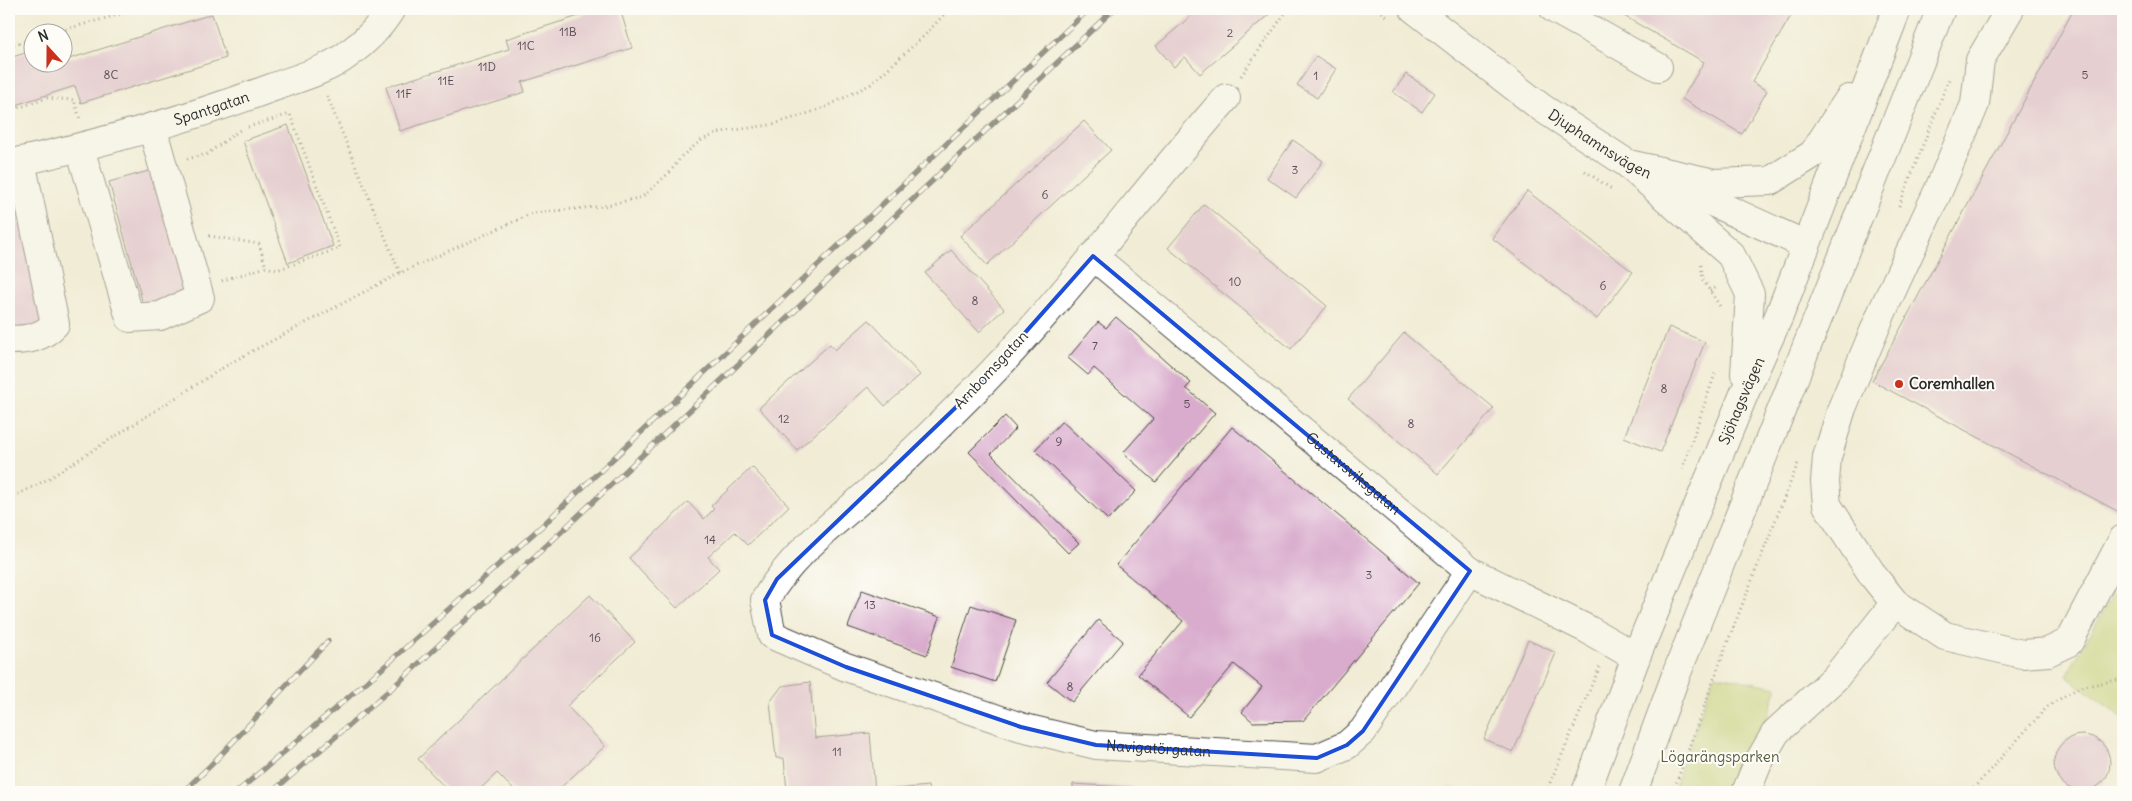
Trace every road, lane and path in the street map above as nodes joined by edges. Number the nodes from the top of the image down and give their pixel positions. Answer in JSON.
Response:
{"nodes":[{"id":1,"x":139,"y":9,"type":"edge"},
{"id":2,"x":391,"y":9,"type":"edge"},
{"id":3,"x":949,"y":9,"type":"edge"},
{"id":4,"x":1288,"y":9,"type":"edge"},
{"id":5,"x":1414,"y":9,"type":"edge"},
{"id":6,"x":1554,"y":9,"type":"edge"},
{"id":7,"x":1897,"y":9,"type":"edge"},
{"id":8,"x":1941,"y":9,"type":"edge"},
{"id":9,"x":2010,"y":9,"type":"edge"},
{"id":10,"x":72,"y":28,"type":"edge"},
{"id":11,"x":22,"y":42,"type":"edge"},
{"id":12,"x":9,"y":46,"type":"edge"},
{"id":13,"x":1877,"y":57,"type":"junction"},
{"id":14,"x":1658,"y":67,"type":"dead end"},
{"id":15,"x":316,"y":71,"type":"junction"},
{"id":16,"x":1951,"y":73,"type":"dead end"},
{"id":17,"x":1226,"y":98,"type":"joint"},
{"id":18,"x":9,"y":111,"type":"edge"},
{"id":19,"x":152,"y":127,"type":"junction"},
{"id":20,"x":84,"y":147,"type":"junction"},
{"id":21,"x":15,"y":162,"type":"edge"},
{"id":22,"x":1628,"y":164,"type":"junction"},
{"id":23,"x":163,"y":166,"type":"junction"},
{"id":24,"x":1897,"y":211,"type":"dead end"},
{"id":25,"x":181,"y":232,"type":"junction"},
{"id":26,"x":1806,"y":245,"type":"junction"},
{"id":27,"x":1093,"y":256,"type":"junction"},
{"id":28,"x":1700,"y":262,"type":"dead end"},
{"id":29,"x":1842,"y":262,"type":"junction"},
{"id":30,"x":266,"y":267,"type":"junction"},
{"id":31,"x":400,"y":274,"type":"junction"},
{"id":32,"x":1710,"y":291,"type":"dead end"},
{"id":33,"x":200,"y":298,"type":"junction"},
{"id":34,"x":9,"y":340,"type":"edge"},
{"id":35,"x":1719,"y":364,"type":"dead end"},
{"id":36,"x":1744,"y":394,"type":"junction"},
{"id":37,"x":1798,"y":462,"type":"dead end"},
{"id":38,"x":1680,"y":475,"type":"dead end"},
{"id":39,"x":9,"y":499,"type":"edge"},
{"id":40,"x":1740,"y":514,"type":"junction"},
{"id":41,"x":2123,"y":539,"type":"edge"},
{"id":42,"x":1470,"y":571,"type":"junction"},
{"id":43,"x":1895,"y":603,"type":"junction"},
{"id":44,"x":772,"y":635,"type":"joint"},
{"id":45,"x":1612,"y":643,"type":"junction"},
{"id":46,"x":1636,"y":657,"type":"junction"},
{"id":47,"x":1676,"y":676,"type":"junction"},
{"id":48,"x":2123,"y":679,"type":"edge"},
{"id":49,"x":1546,"y":792,"type":"edge"},
{"id":50,"x":1586,"y":792,"type":"edge"},
{"id":51,"x":1633,"y":792,"type":"edge"},
{"id":52,"x":1673,"y":792,"type":"edge"},
{"id":53,"x":1746,"y":792,"type":"edge"},
{"id":54,"x":1970,"y":792,"type":"edge"}],
"edges":[{"from":1,"to":10,"type":"path"},
{"from":2,"to":15,"type":"street","name":"Spantgatan"},
{"from":3,"to":31,"type":"path"},
{"from":4,"to":17,"type":"path"},
{"from":5,"to":22,"type":"street","name":"Djuphamnsvägen"},
{"from":6,"to":14,"type":"street"},
{"from":7,"to":13,"type":"street","name":"Sjöhagsvägen"},
{"from":8,"to":29,"type":"street"},
{"from":9,"to":43,"type":"street"},
{"from":11,"to":12,"type":"path"},
{"from":13,"to":22,"type":"street"},
{"from":13,"to":26,"type":"street","name":"Sjöhagsvägen"},
{"from":15,"to":19,"type":"street","name":"Spantgatan"},
{"from":15,"to":31,"type":"path"},
{"from":16,"to":24,"type":"path"},
{"from":17,"to":27,"type":"street","name":"Arnbomsgatan"},
{"from":18,"to":20,"type":"path"},
{"from":19,"to":20,"type":"street","name":"Spantgatan"},
{"from":19,"to":23,"type":"street"},
{"from":20,"to":21,"type":"street","name":"Spantgatan"},
{"from":20,"to":33,"type":"street"},
{"from":21,"to":34,"type":"street"},
{"from":22,"to":26,"type":"street","name":"Djuphamnsvägen"},
{"from":22,"to":36,"type":"street"},
{"from":23,"to":25,"type":"street"},
{"from":23,"to":30,"type":"path"},
{"from":25,"to":30,"type":"path"},
{"from":25,"to":33,"type":"street"},
{"from":26,"to":29,"type":"street","name":"Djuphamnsvägen"},
{"from":26,"to":36,"type":"street","name":"Sjöhagsvägen"},
{"from":26,"to":40,"type":"street"},
{"from":27,"to":42,"type":"street","name":"Gustavsviksgatan"},
{"from":27,"to":44,"type":"street","name":"Arnbomsgatan"},
{"from":28,"to":32,"type":"path"},
{"from":29,"to":40,"type":"street"},
{"from":30,"to":33,"type":"path"},
{"from":31,"to":39,"type":"path"},
{"from":35,"to":38,"type":"path"},
{"from":36,"to":46,"type":"street","name":"Sjöhagsvägen"},
{"from":37,"to":52,"type":"path"},
{"from":40,"to":47,"type":"street"},
{"from":41,"to":43,"type":"street"},
{"from":42,"to":44,"type":"street","name":"Navigatörgatan"},
{"from":42,"to":45,"type":"street","name":"Gustavsviksgatan"},
{"from":43,"to":53,"type":"street"},
{"from":45,"to":46,"type":"street","name":"Gustavsviksgatan"},
{"from":45,"to":49,"type":"path"},
{"from":46,"to":47,"type":"street","name":"Gustavsviksgatan"},
{"from":46,"to":50,"type":"street","name":"Sjöhagsvägen"},
{"from":47,"to":51,"type":"street"},
{"from":48,"to":54,"type":"path"}]}
